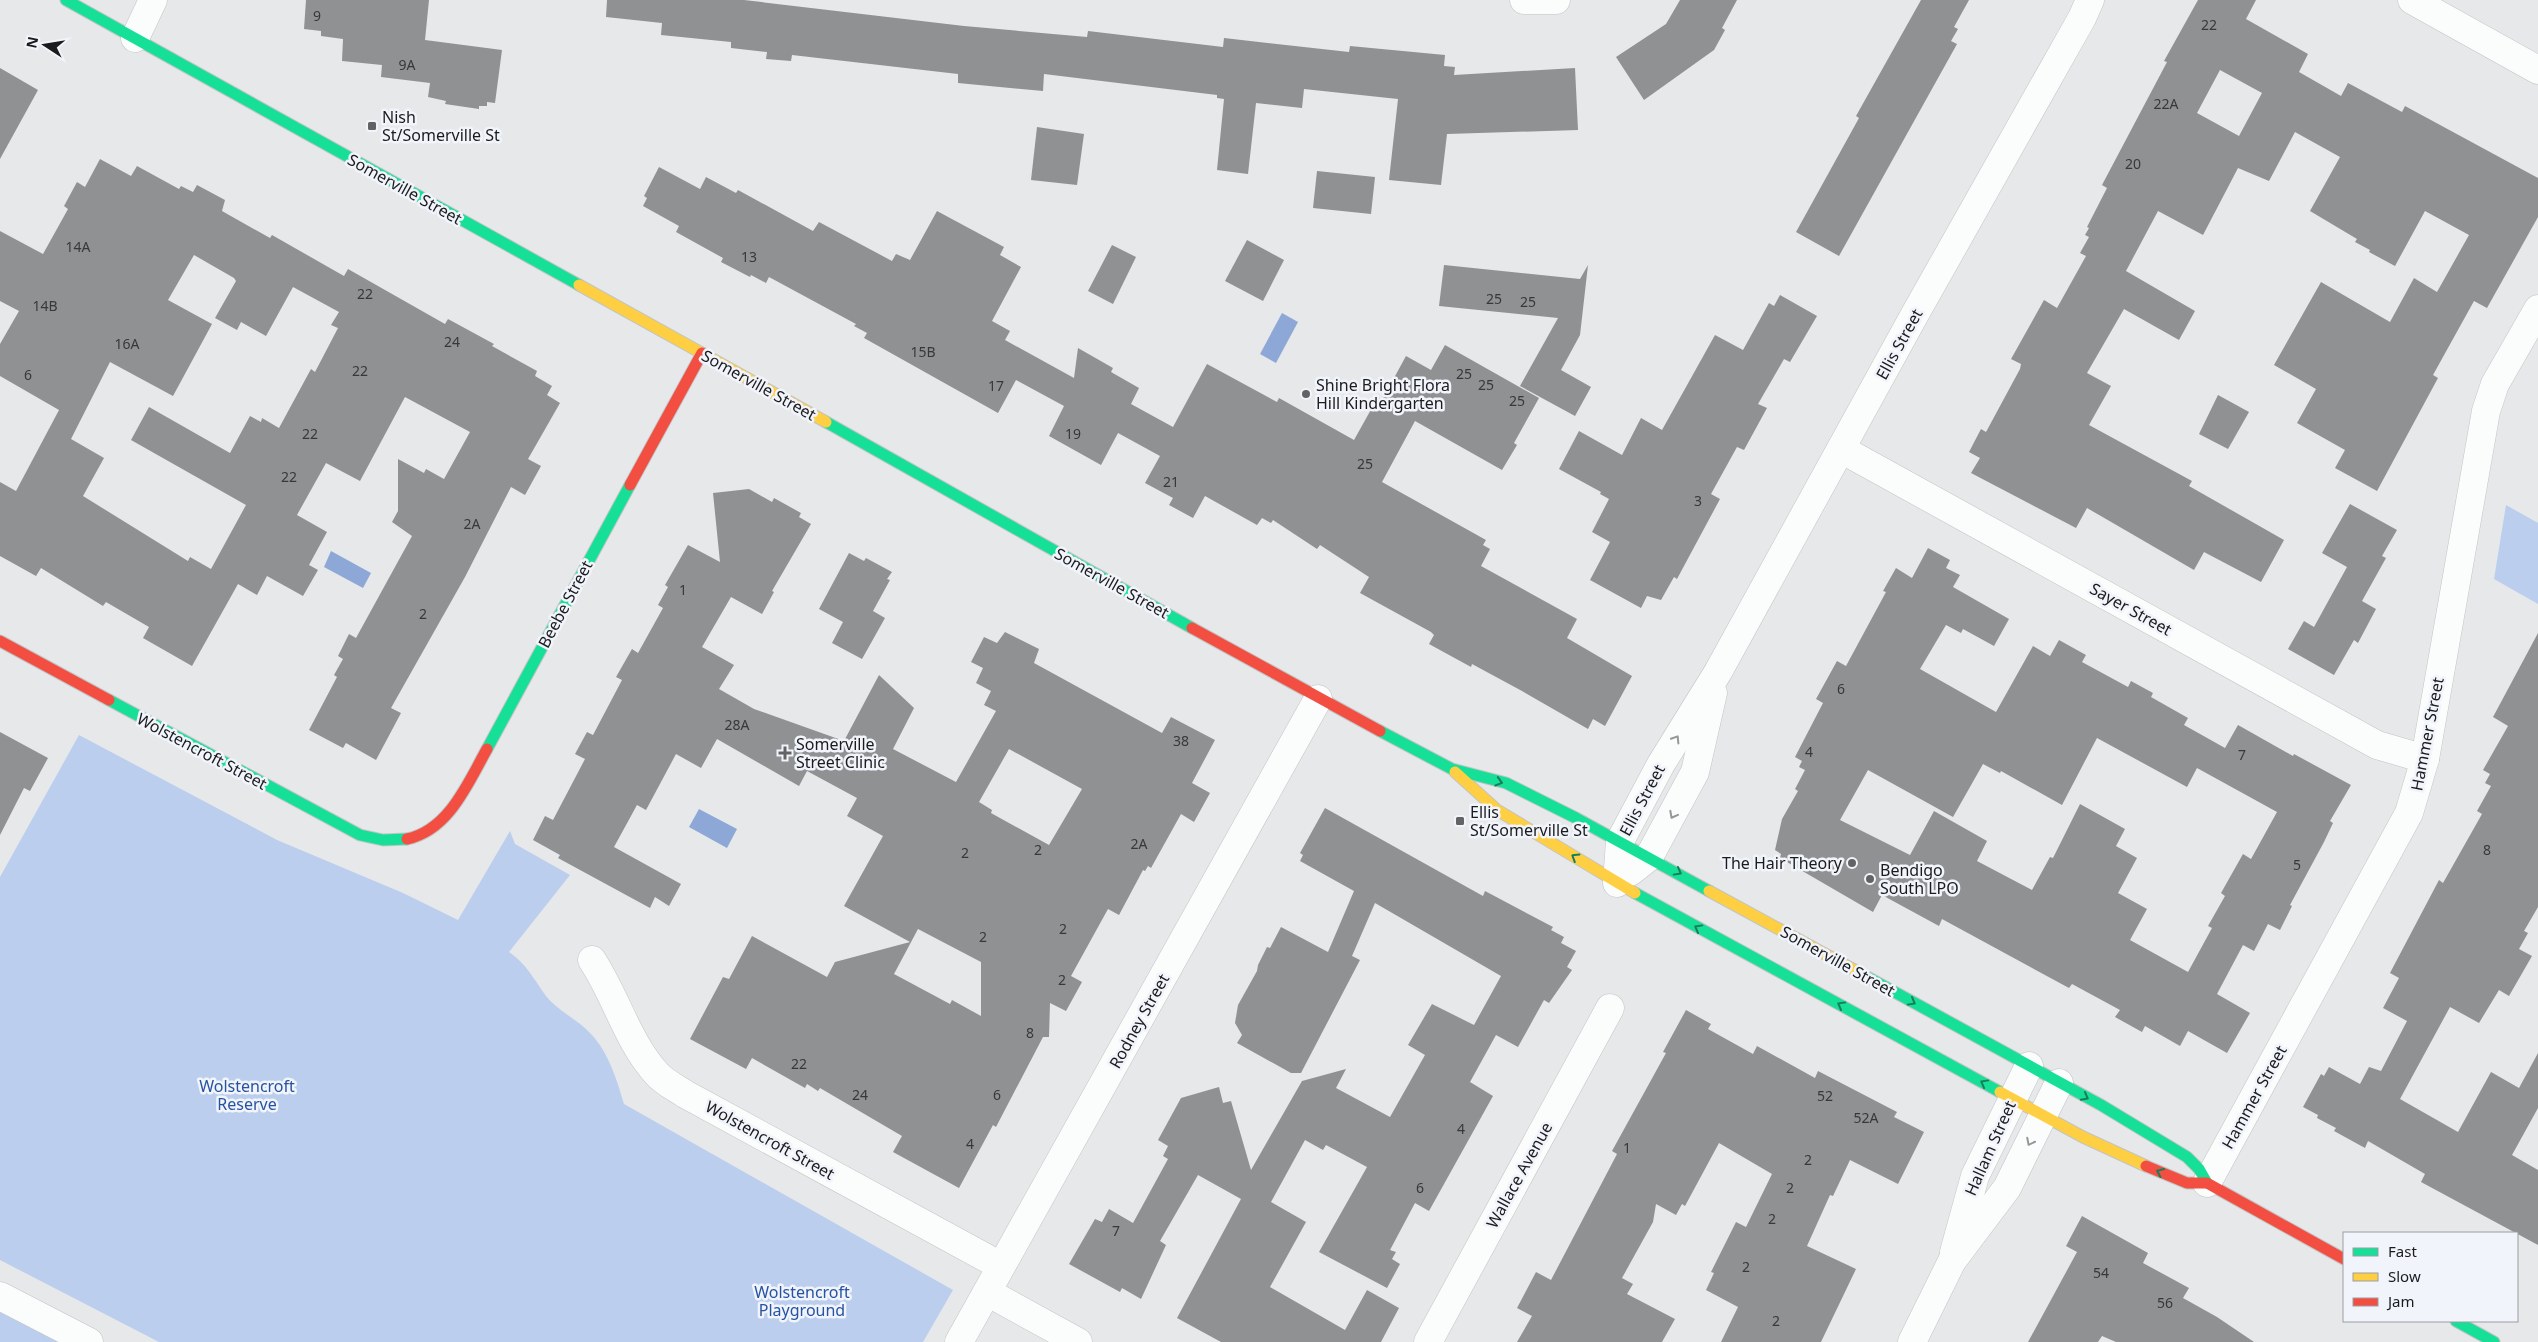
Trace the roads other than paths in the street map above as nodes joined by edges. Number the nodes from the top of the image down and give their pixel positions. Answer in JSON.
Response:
{"nodes":[{"id":1,"x":66,"y":0,"type":"edge"},
{"id":2,"x":153,"y":0,"type":"edge"},
{"id":3,"x":1524,"y":0,"type":"edge"},
{"id":4,"x":1556,"y":0,"type":"edge"},
{"id":5,"x":2412,"y":0,"type":"edge"},
{"id":6,"x":2091,"y":6,"type":"edge"},
{"id":7,"x":136,"y":38,"type":"junction"},
{"id":8,"x":2538,"y":70,"type":"edge"},
{"id":9,"x":2538,"y":309,"type":"edge"},
{"id":10,"x":702,"y":353,"type":"junction"},
{"id":11,"x":1841,"y":449,"type":"junction"},
{"id":12,"x":0,"y":641,"type":"edge"},
{"id":13,"x":1718,"y":672,"type":"junction"},
{"id":14,"x":1318,"y":699,"type":"junction"},
{"id":15,"x":2425,"y":759,"type":"junction"},
{"id":16,"x":1452,"y":769,"type":"junction"},
{"id":17,"x":410,"y":840,"type":"joint"},
{"id":18,"x":1620,"y":841,"type":"junction"},
{"id":19,"x":1649,"y":857,"type":"junction"},
{"id":20,"x":1616,"y":883,"type":"junction"},
{"id":21,"x":592,"y":960,"type":"dead end"},
{"id":22,"x":1610,"y":1008,"type":"dead end"},
{"id":23,"x":2029,"y":1066,"type":"junction"},
{"id":24,"x":2059,"y":1083,"type":"junction"},
{"id":25,"x":2012,"y":1098,"type":"junction"},
{"id":26,"x":2043,"y":1115,"type":"junction"},
{"id":27,"x":2206,"y":1183,"type":"junction"},
{"id":28,"x":2343,"y":1258,"type":"edge"},
{"id":29,"x":1952,"y":1261,"type":"junction"},
{"id":30,"x":1001,"y":1266,"type":"junction"},
{"id":31,"x":987,"y":1292,"type":"junction"},
{"id":32,"x":0,"y":1296,"type":"edge"},
{"id":33,"x":2458,"y":1322,"type":"edge"},
{"id":34,"x":89,"y":1342,"type":"edge"},
{"id":35,"x":959,"y":1342,"type":"edge"},
{"id":36,"x":1078,"y":1342,"type":"edge"},
{"id":37,"x":1428,"y":1342,"type":"edge"},
{"id":38,"x":1912,"y":1342,"type":"edge"},
{"id":39,"x":2494,"y":1342,"type":"edge"}],
"edges":[{"from":1,"to":7,"type":"street","name":"Somerville Street"},
{"from":2,"to":7,"type":"street"},
{"from":3,"to":4,"type":"street"},
{"from":5,"to":8,"type":"street"},
{"from":6,"to":11,"type":"street","name":"Ellis Street"},
{"from":7,"to":10,"type":"street","name":"Somerville Street"},
{"from":9,"to":15,"type":"street","name":"Hammer Street"},
{"from":10,"to":14,"type":"street","name":"Somerville Street"},
{"from":10,"to":17,"type":"street","name":"Beebe Street"},
{"from":11,"to":13,"type":"street","name":"Ellis Street"},
{"from":11,"to":15,"type":"street","name":"Sayer Street"},
{"from":12,"to":17,"type":"street","name":"Wolstencroft Street"},
{"from":18,"to":13,"type":"street","name":"Ellis Street","one_way":true},
{"from":13,"to":19,"type":"street","name":"Ellis Street","one_way":true},
{"from":14,"to":16,"type":"street","name":"Somerville Street"},
{"from":14,"to":30,"type":"street","name":"Rodney Street"},
{"from":15,"to":27,"type":"street","name":"Hammer Street"},
{"from":16,"to":18,"type":"street","name":"Somerville Street","one_way":true},
{"from":20,"to":16,"type":"street","name":"Somerville Street","one_way":true},
{"from":18,"to":19,"type":"street","name":"Somerville Street"},
{"from":18,"to":20,"type":"street","name":"Ellis Street"},
{"from":19,"to":20,"type":"street","name":"Ellis Street"},
{"from":19,"to":23,"type":"street","name":"Somerville Street","one_way":true},
{"from":25,"to":20,"type":"street","name":"Somerville Street","one_way":true},
{"from":21,"to":30,"type":"street","name":"Wolstencroft Street"},
{"from":22,"to":37,"type":"street","name":"Wallace Avenue"},
{"from":23,"to":24,"type":"street","name":"Somerville Street"},
{"from":23,"to":25,"type":"street","name":"Hallam Street"},
{"from":24,"to":26,"type":"street","name":"Hallam Street"},
{"from":24,"to":27,"type":"street","name":"Somerville Street","one_way":true},
{"from":25,"to":26,"type":"street","name":"Somerville Street"},
{"from":25,"to":29,"type":"street","name":"Hallam Street"},
{"from":27,"to":26,"type":"street","name":"Somerville Street","one_way":true},
{"from":26,"to":29,"type":"street","name":"Hallam Street","one_way":true},
{"from":27,"to":28,"type":"street","name":"Somerville Street"},
{"from":29,"to":38,"type":"street","name":"Hallam Street"},
{"from":30,"to":31,"type":"street","name":"Rodney Street"},
{"from":31,"to":35,"type":"street","name":"Rodney Street"},
{"from":31,"to":36,"type":"street"},
{"from":32,"to":34,"type":"street"},
{"from":33,"to":39,"type":"street"}]}
